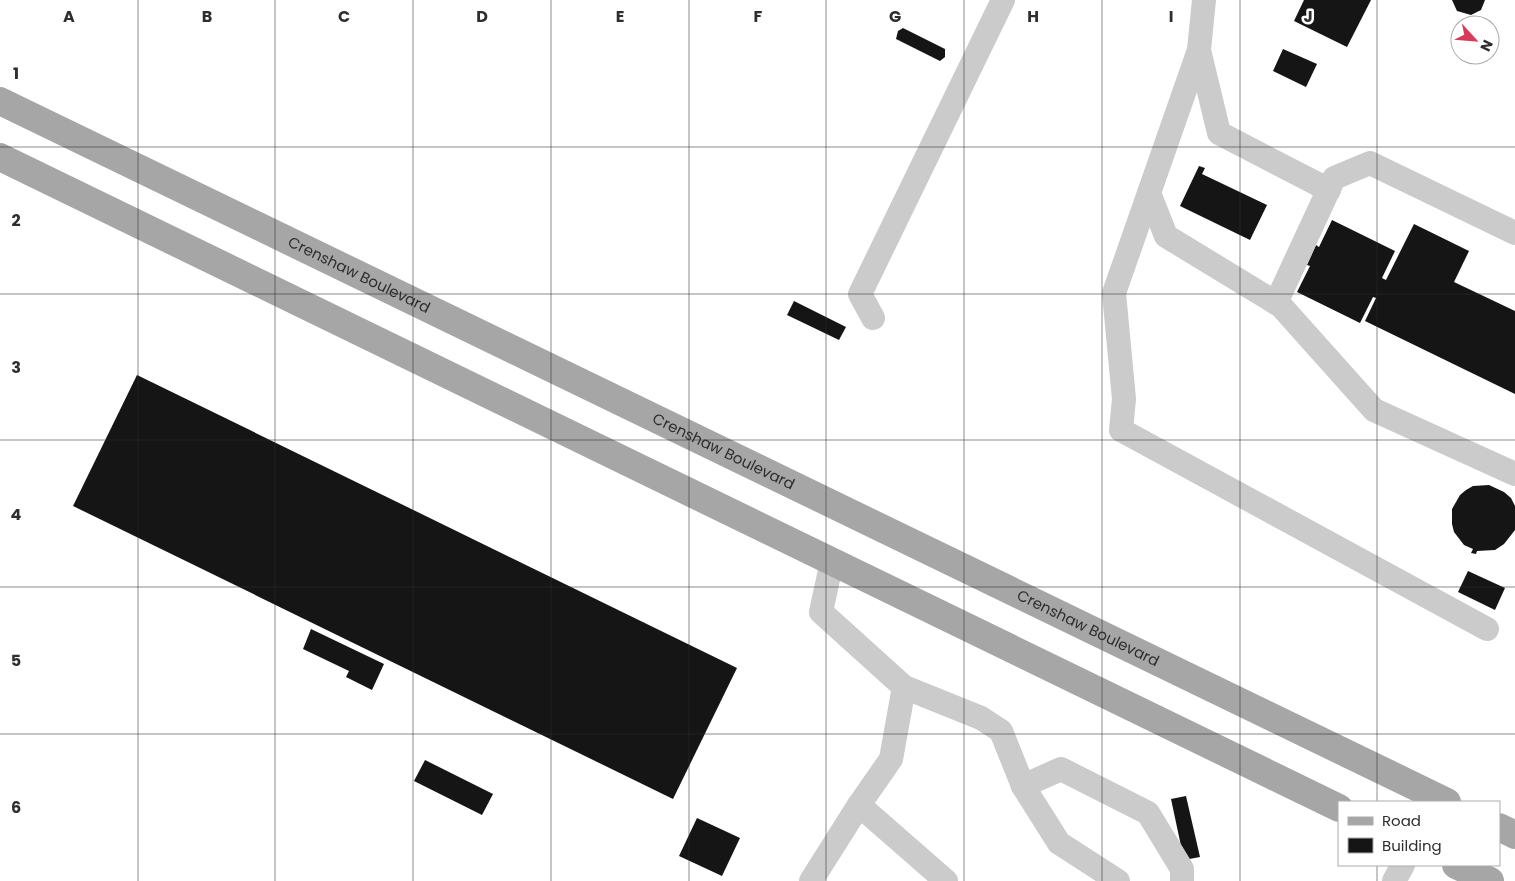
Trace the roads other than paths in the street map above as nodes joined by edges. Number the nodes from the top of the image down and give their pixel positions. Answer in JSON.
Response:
{"nodes":[{"id":1,"x":1003,"y":0,"type":"edge"},
{"id":2,"x":1204,"y":0,"type":"edge"},
{"id":3,"x":1198,"y":50,"type":"junction"},
{"id":4,"x":0,"y":101,"type":"edge"},
{"id":5,"x":0,"y":157,"type":"edge"},
{"id":6,"x":1329,"y":190,"type":"junction"},
{"id":7,"x":1149,"y":193,"type":"junction"},
{"id":8,"x":1515,"y":232,"type":"edge"},
{"id":9,"x":1276,"y":303,"type":"junction"},
{"id":10,"x":873,"y":318,"type":"dead end"},
{"id":11,"x":1515,"y":474,"type":"edge"},
{"id":12,"x":832,"y":561,"type":"junction"},
{"id":13,"x":1487,"y":629,"type":"dead end"},
{"id":14,"x":904,"y":688,"type":"junction"},
{"id":15,"x":1023,"y":786,"type":"junction"},
{"id":16,"x":1445,"y":801,"type":"edge"},
{"id":17,"x":859,"y":805,"type":"junction"},
{"id":18,"x":1338,"y":808,"type":"edge"},
{"id":19,"x":1500,"y":828,"type":"edge"},
{"id":20,"x":1515,"y":835,"type":"edge"},
{"id":21,"x":1402,"y":866,"type":"edge"},
{"id":22,"x":1458,"y":866,"type":"edge"},
{"id":23,"x":811,"y":881,"type":"edge"},
{"id":24,"x":946,"y":881,"type":"edge"},
{"id":25,"x":1118,"y":881,"type":"edge"},
{"id":26,"x":1182,"y":881,"type":"edge"},
{"id":27,"x":1394,"y":881,"type":"edge"},
{"id":28,"x":1490,"y":881,"type":"edge"}],
"edges":[{"from":1,"to":10,"type":"lane"},
{"from":2,"to":3,"type":"lane"},
{"from":3,"to":6,"type":"lane"},
{"from":3,"to":7,"type":"lane"},
{"from":4,"to":16,"type":"main road","name":"Crenshaw Boulevard"},
{"from":5,"to":12,"type":"main road"},
{"from":6,"to":8,"type":"lane"},
{"from":6,"to":9,"type":"lane"},
{"from":7,"to":9,"type":"lane"},
{"from":7,"to":13,"type":"lane"},
{"from":9,"to":11,"type":"lane"},
{"from":12,"to":14,"type":"lane"},
{"from":12,"to":18,"type":"main road"},
{"from":14,"to":15,"type":"lane"},
{"from":14,"to":17,"type":"lane"},
{"from":15,"to":25,"type":"lane"},
{"from":15,"to":26,"type":"lane"},
{"from":17,"to":23,"type":"lane"},
{"from":17,"to":24,"type":"lane"},
{"from":19,"to":20,"type":"main road"},
{"from":21,"to":27,"type":"lane"},
{"from":22,"to":28,"type":"main road"}]}
